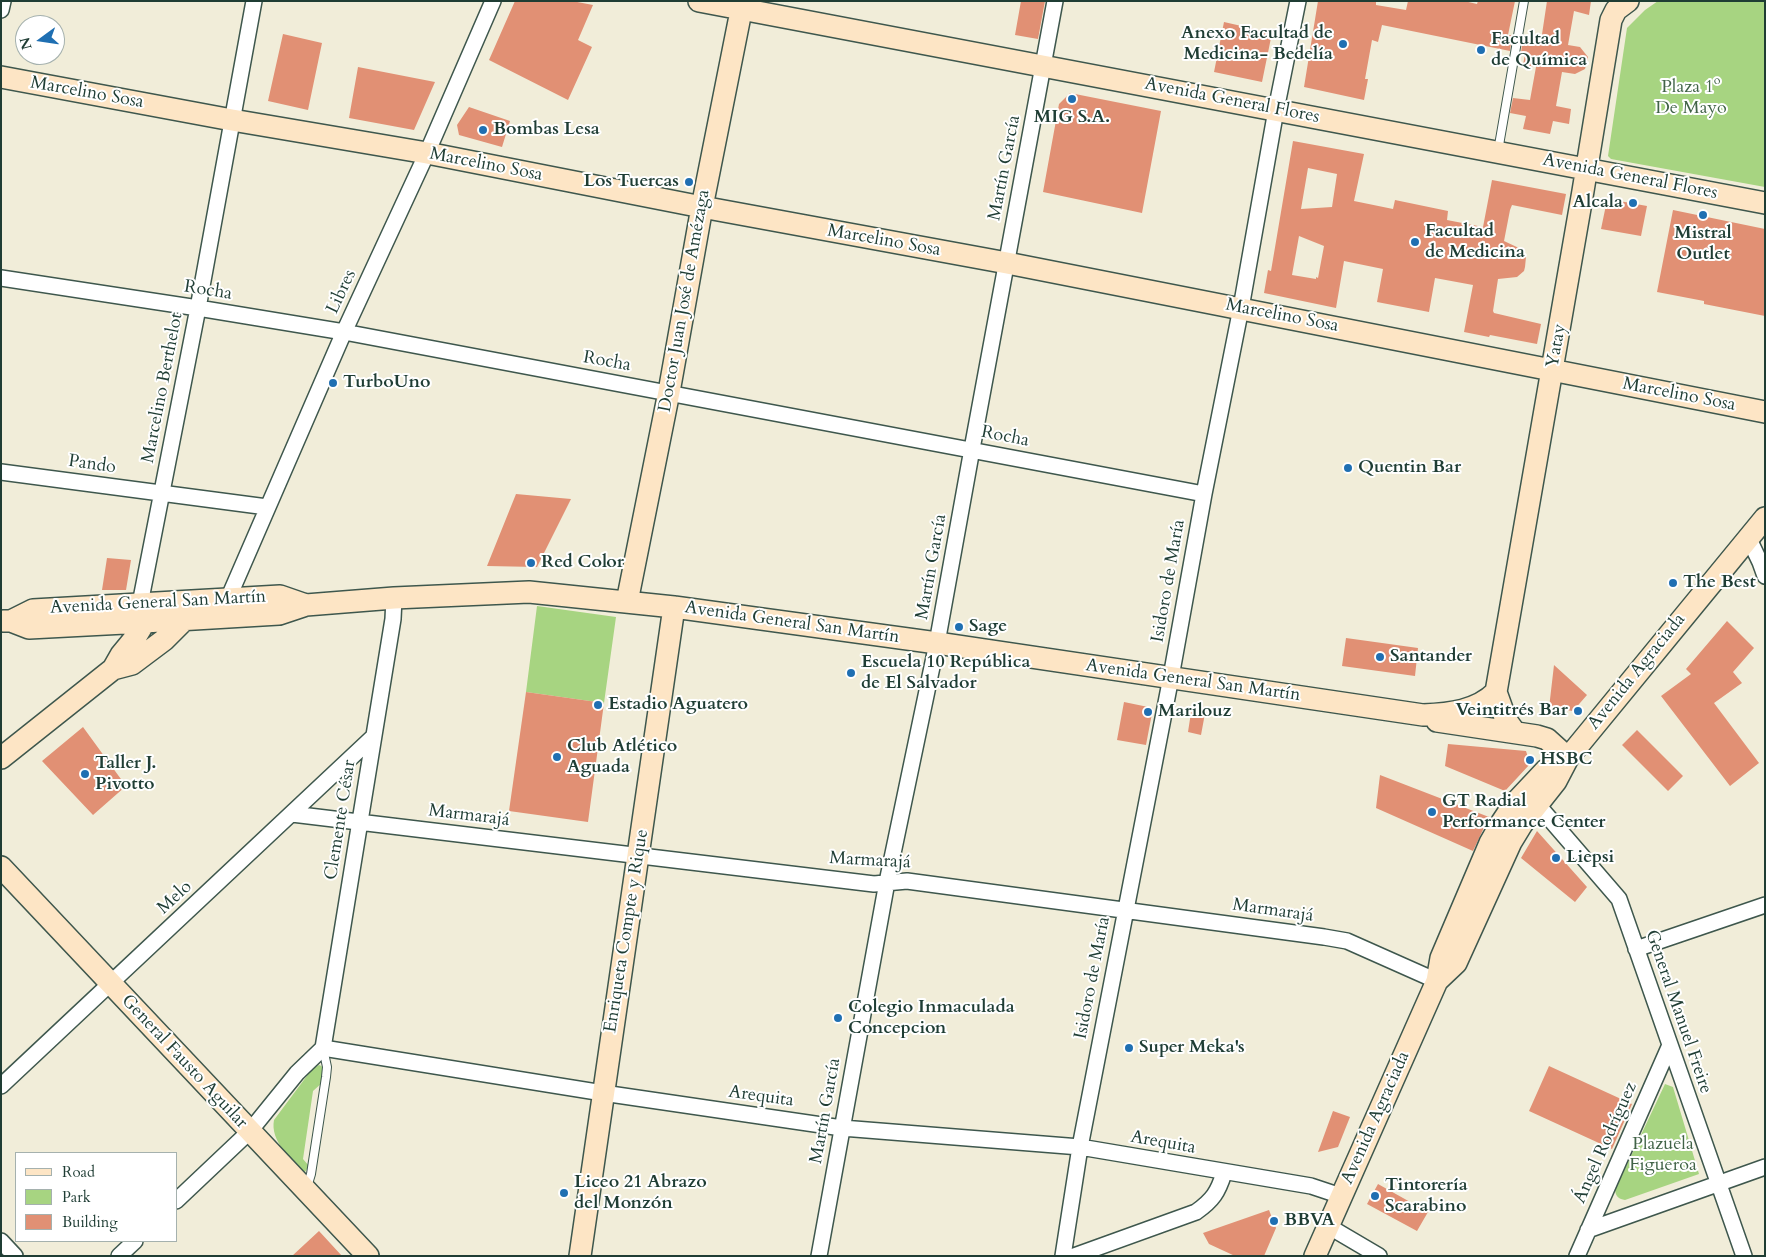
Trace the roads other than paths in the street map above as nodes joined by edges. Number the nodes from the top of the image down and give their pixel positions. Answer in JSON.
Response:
{"nodes":[{"id":1,"x":3,"y":1,"type":"edge"},
{"id":2,"x":254,"y":1,"type":"edge"},
{"id":3,"x":493,"y":1,"type":"edge"},
{"id":4,"x":699,"y":1,"type":"edge"},
{"id":5,"x":1055,"y":1,"type":"edge"},
{"id":6,"x":1298,"y":1,"type":"edge"},
{"id":7,"x":1524,"y":1,"type":"edge"},
{"id":8,"x":1626,"y":3,"type":"edge"},
{"id":9,"x":743,"y":5,"type":"edge"},
{"id":10,"x":1,"y":10,"type":"edge"},
{"id":11,"x":1044,"y":66,"type":"junction"},
{"id":12,"x":1,"y":77,"type":"edge"},
{"id":13,"x":1276,"y":110,"type":"junction"},
{"id":14,"x":232,"y":120,"type":"junction"},
{"id":15,"x":1498,"y":152,"type":"junction"},
{"id":16,"x":427,"y":154,"type":"junction"},
{"id":17,"x":1587,"y":168,"type":"junction"},
{"id":18,"x":1765,"y":203,"type":"edge"},
{"id":19,"x":702,"y":207,"type":"junction"},
{"id":20,"x":1007,"y":263,"type":"junction"},
{"id":21,"x":1,"y":278,"type":"edge"},
{"id":22,"x":198,"y":308,"type":"junction"},
{"id":23,"x":1241,"y":308,"type":"junction"},
{"id":24,"x":344,"y":332,"type":"junction"},
{"id":25,"x":1552,"y":370,"type":"junction"},
{"id":26,"x":670,"y":392,"type":"junction"},
{"id":27,"x":1765,"y":412,"type":"edge"},
{"id":28,"x":972,"y":449,"type":"junction"},
{"id":29,"x":1,"y":472,"type":"edge"},
{"id":30,"x":162,"y":493,"type":"junction"},
{"id":31,"x":1204,"y":494,"type":"junction"},
{"id":32,"x":267,"y":507,"type":"junction"},
{"id":33,"x":1765,"y":518,"type":"edge"},
{"id":34,"x":1748,"y":537,"type":"junction"},
{"id":35,"x":1765,"y":576,"type":"edge"},
{"id":36,"x":394,"y":598,"type":"junction"},
{"id":37,"x":228,"y":600,"type":"junction"},
{"id":38,"x":627,"y":602,"type":"junction"},
{"id":39,"x":306,"y":605,"type":"junction"},
{"id":40,"x":674,"y":607,"type":"junction"},
{"id":41,"x":147,"y":610,"type":"junction"},
{"id":42,"x":185,"y":619,"type":"junction"},
{"id":43,"x":6,"y":621,"type":"edge"},
{"id":44,"x":937,"y":644,"type":"junction"},
{"id":45,"x":113,"y":670,"type":"junction"},
{"id":46,"x":1171,"y":677,"type":"junction"},
{"id":47,"x":1489,"y":698,"type":"junction"},
{"id":48,"x":1424,"y":715,"type":"junction"},
{"id":49,"x":1514,"y":731,"type":"junction"},
{"id":50,"x":374,"y":736,"type":"junction"},
{"id":51,"x":1,"y":758,"type":"edge"},
{"id":52,"x":1568,"y":758,"type":"junction"},
{"id":53,"x":1537,"y":804,"type":"junction"},
{"id":54,"x":292,"y":814,"type":"junction"},
{"id":55,"x":359,"y":822,"type":"junction"},
{"id":56,"x":639,"y":856,"type":"junction"},
{"id":57,"x":1,"y":867,"type":"edge"},
{"id":58,"x":887,"y":882,"type":"junction"},
{"id":59,"x":1765,"y":905,"type":"edge"},
{"id":60,"x":1126,"y":910,"type":"junction"},
{"id":61,"x":1636,"y":949,"type":"junction"},
{"id":62,"x":1437,"y":981,"type":"junction"},
{"id":63,"x":112,"y":984,"type":"junction"},
{"id":64,"x":1670,"y":1045,"type":"junction"},
{"id":65,"x":323,"y":1048,"type":"junction"},
{"id":66,"x":1,"y":1086,"type":"edge"},
{"id":67,"x":603,"y":1093,"type":"junction"},
{"id":68,"x":842,"y":1128,"type":"junction"},
{"id":69,"x":250,"y":1131,"type":"junction"},
{"id":70,"x":1080,"y":1147,"type":"junction"},
{"id":71,"x":1765,"y":1167,"type":"edge"},
{"id":72,"x":1224,"y":1172,"type":"junction"},
{"id":73,"x":1718,"y":1184,"type":"junction"},
{"id":74,"x":306,"y":1188,"type":"junction"},
{"id":75,"x":1342,"y":1196,"type":"junction"},
{"id":76,"x":178,"y":1199,"type":"edge"},
{"id":77,"x":1328,"y":1226,"type":"junction"},
{"id":78,"x":1588,"y":1230,"type":"junction"},
{"id":79,"x":1,"y":1241,"type":"edge"},
{"id":80,"x":134,"y":1242,"type":"edge"},
{"id":81,"x":15,"y":1256,"type":"edge"},
{"id":82,"x":119,"y":1256,"type":"edge"},
{"id":83,"x":368,"y":1256,"type":"edge"},
{"id":84,"x":580,"y":1256,"type":"edge"},
{"id":85,"x":819,"y":1256,"type":"edge"},
{"id":86,"x":1063,"y":1256,"type":"edge"},
{"id":87,"x":1074,"y":1256,"type":"edge"},
{"id":88,"x":1315,"y":1256,"type":"edge"},
{"id":89,"x":1379,"y":1256,"type":"edge"},
{"id":90,"x":1577,"y":1256,"type":"edge"},
{"id":91,"x":1744,"y":1256,"type":"edge"}],
"edges":[{"from":1,"to":10,"type":"street"},
{"from":2,"to":14,"type":"street","name":"Marcelino Berthelot"},
{"from":3,"to":16,"type":"street","name":"Libres"},
{"from":4,"to":9,"type":"street","name":"Avenida General Flores"},
{"from":5,"to":11,"type":"street","name":"Martín García"},
{"from":6,"to":13,"type":"street","name":"Isidoro de María"},
{"from":7,"to":15,"type":"lane"},
{"from":8,"to":17,"type":"street","name":"Yatay"},
{"from":9,"to":11,"type":"street","name":"Avenida General Flores"},
{"from":9,"to":19,"type":"street","name":"Doctor Juan José de Amézaga"},
{"from":11,"to":13,"type":"street","name":"Avenida General Flores"},
{"from":11,"to":20,"type":"street","name":"Martín García"},
{"from":12,"to":14,"type":"street","name":"Marcelino Sosa"},
{"from":13,"to":15,"type":"street","name":"Avenida General Flores"},
{"from":13,"to":23,"type":"street","name":"Isidoro de María"},
{"from":14,"to":16,"type":"street","name":"Marcelino Sosa"},
{"from":14,"to":22,"type":"street","name":"Marcelino Berthelot"},
{"from":15,"to":17,"type":"street","name":"Avenida General Flores"},
{"from":16,"to":19,"type":"street","name":"Marcelino Sosa"},
{"from":16,"to":24,"type":"street","name":"Libres"},
{"from":17,"to":18,"type":"street","name":"Avenida General Flores"},
{"from":17,"to":25,"type":"street","name":"Yatay"},
{"from":19,"to":20,"type":"street","name":"Marcelino Sosa"},
{"from":19,"to":26,"type":"street","name":"Doctor Juan José de Amézaga"},
{"from":20,"to":23,"type":"street","name":"Marcelino Sosa"},
{"from":20,"to":28,"type":"street","name":"Martín García"},
{"from":21,"to":22,"type":"street","name":"Rocha"},
{"from":22,"to":24,"type":"street","name":"Rocha"},
{"from":22,"to":30,"type":"street","name":"Marcelino Berthelot"},
{"from":23,"to":25,"type":"street","name":"Marcelino Sosa"},
{"from":23,"to":31,"type":"street","name":"Isidoro de María"},
{"from":24,"to":26,"type":"street","name":"Rocha"},
{"from":24,"to":32,"type":"street","name":"Libres"},
{"from":25,"to":27,"type":"street","name":"Marcelino Sosa"},
{"from":25,"to":47,"type":"street","name":"Yatay"},
{"from":26,"to":28,"type":"street","name":"Rocha"},
{"from":26,"to":38,"type":"street","name":"Doctor Juan José de Amézaga"},
{"from":28,"to":31,"type":"street","name":"Rocha"},
{"from":28,"to":44,"type":"street","name":"Martín García"},
{"from":29,"to":30,"type":"street","name":"Pando"},
{"from":30,"to":32,"type":"street","name":"Pando"},
{"from":30,"to":41,"type":"street","name":"Marcelino Berthelot"},
{"from":31,"to":46,"type":"street","name":"Isidoro de María"},
{"from":32,"to":37,"type":"street","name":"Libres"},
{"from":33,"to":34,"type":"street","name":"Avenida Agraciada"},
{"from":34,"to":35,"type":"street"},
{"from":34,"to":52,"type":"street","name":"Avenida Agraciada"},
{"from":36,"to":38,"type":"street","name":"Avenida General San Martín"},
{"from":36,"to":39,"type":"street","name":"Avenida General San Martín"},
{"from":36,"to":50,"type":"street","name":"Clemente César"},
{"from":37,"to":39,"type":"street","name":"Avenida General San Martín"},
{"from":37,"to":41,"type":"street","name":"Avenida General San Martín"},
{"from":38,"to":40,"type":"street","name":"Avenida General San Martín"},
{"from":39,"to":42,"type":"street","name":"Avenida General San Martín"},
{"from":40,"to":44,"type":"street","name":"Avenida General San Martín"},
{"from":40,"to":56,"type":"street","name":"Enriqueta Compte y Rique"},
{"from":41,"to":42,"type":"street","name":"Avenida General San Martín"},
{"from":41,"to":43,"type":"street","name":"Avenida General San Martín"},
{"from":41,"to":45,"type":"street"},
{"from":42,"to":45,"type":"street"},
{"from":44,"to":46,"type":"street","name":"Avenida General San Martín"},
{"from":44,"to":58,"type":"street","name":"Martín García"},
{"from":45,"to":51,"type":"street"},
{"from":46,"to":48,"type":"street","name":"Avenida General San Martín"},
{"from":46,"to":60,"type":"street","name":"Isidoro de María"},
{"from":47,"to":48,"type":"street","name":"Avenida General San Martín"},
{"from":47,"to":49,"type":"street","name":"Yatay"},
{"from":48,"to":49,"type":"street","name":"Avenida General San Martín"},
{"from":49,"to":52,"type":"street","name":"Avenida General San Martín"},
{"from":50,"to":54,"type":"street","name":"Melo"},
{"from":50,"to":55,"type":"street","name":"Clemente César"},
{"from":52,"to":53,"type":"street","name":"Avenida Agraciada"},
{"from":52,"to":62,"type":"street","name":"Avenida Agraciada"},
{"from":53,"to":61,"type":"street","name":"General Manuel Freire"},
{"from":53,"to":62,"type":"street","name":"Avenida Agraciada"},
{"from":54,"to":55,"type":"street","name":"Marmarajá"},
{"from":54,"to":63,"type":"street","name":"Melo"},
{"from":55,"to":56,"type":"street","name":"Marmarajá"},
{"from":55,"to":65,"type":"street","name":"Clemente César"},
{"from":56,"to":58,"type":"street","name":"Marmarajá"},
{"from":56,"to":67,"type":"street","name":"Enriqueta Compte y Rique"},
{"from":57,"to":63,"type":"street","name":"General Fausto Aguilar"},
{"from":58,"to":60,"type":"street","name":"Marmarajá"},
{"from":58,"to":68,"type":"street","name":"Martín García"},
{"from":59,"to":61,"type":"street"},
{"from":60,"to":62,"type":"street","name":"Marmarajá"},
{"from":60,"to":70,"type":"street","name":"Isidoro de María"},
{"from":61,"to":64,"type":"street","name":"General Manuel Freire"},
{"from":62,"to":75,"type":"street","name":"Avenida Agraciada"},
{"from":63,"to":66,"type":"street","name":"Melo"},
{"from":63,"to":69,"type":"street","name":"General Fausto Aguilar"},
{"from":64,"to":73,"type":"street","name":"General Manuel Freire"},
{"from":64,"to":78,"type":"street","name":"Ángel Rodríguez"},
{"from":65,"to":67,"type":"street","name":"Arequita"},
{"from":65,"to":69,"type":"street"},
{"from":65,"to":74,"type":"lane","name":"Clemente César"},
{"from":67,"to":68,"type":"street","name":"Arequita"},
{"from":67,"to":84,"type":"street","name":"Enriqueta Compte y Rique"},
{"from":68,"to":70,"type":"street","name":"Arequita"},
{"from":68,"to":85,"type":"street","name":"Martín García"},
{"from":69,"to":74,"type":"street","name":"General Fausto Aguilar"},
{"from":69,"to":76,"type":"street"},
{"from":70,"to":72,"type":"street","name":"Arequita"},
{"from":70,"to":86,"type":"street","name":"Isidoro de María"},
{"from":71,"to":73,"type":"street"},
{"from":72,"to":75,"type":"street","name":"Arequita"},
{"from":72,"to":87,"type":"street"},
{"from":73,"to":78,"type":"street"},
{"from":73,"to":91,"type":"street","name":"General Manuel Freire"},
{"from":74,"to":83,"type":"street","name":"General Fausto Aguilar"},
{"from":75,"to":77,"type":"street","name":"Avenida Agraciada"},
{"from":77,"to":88,"type":"street","name":"Avenida Agraciada"},
{"from":77,"to":89,"type":"street"},
{"from":78,"to":90,"type":"street","name":"Ángel Rodríguez"},
{"from":79,"to":81,"type":"street"},
{"from":80,"to":82,"type":"street"}]}
